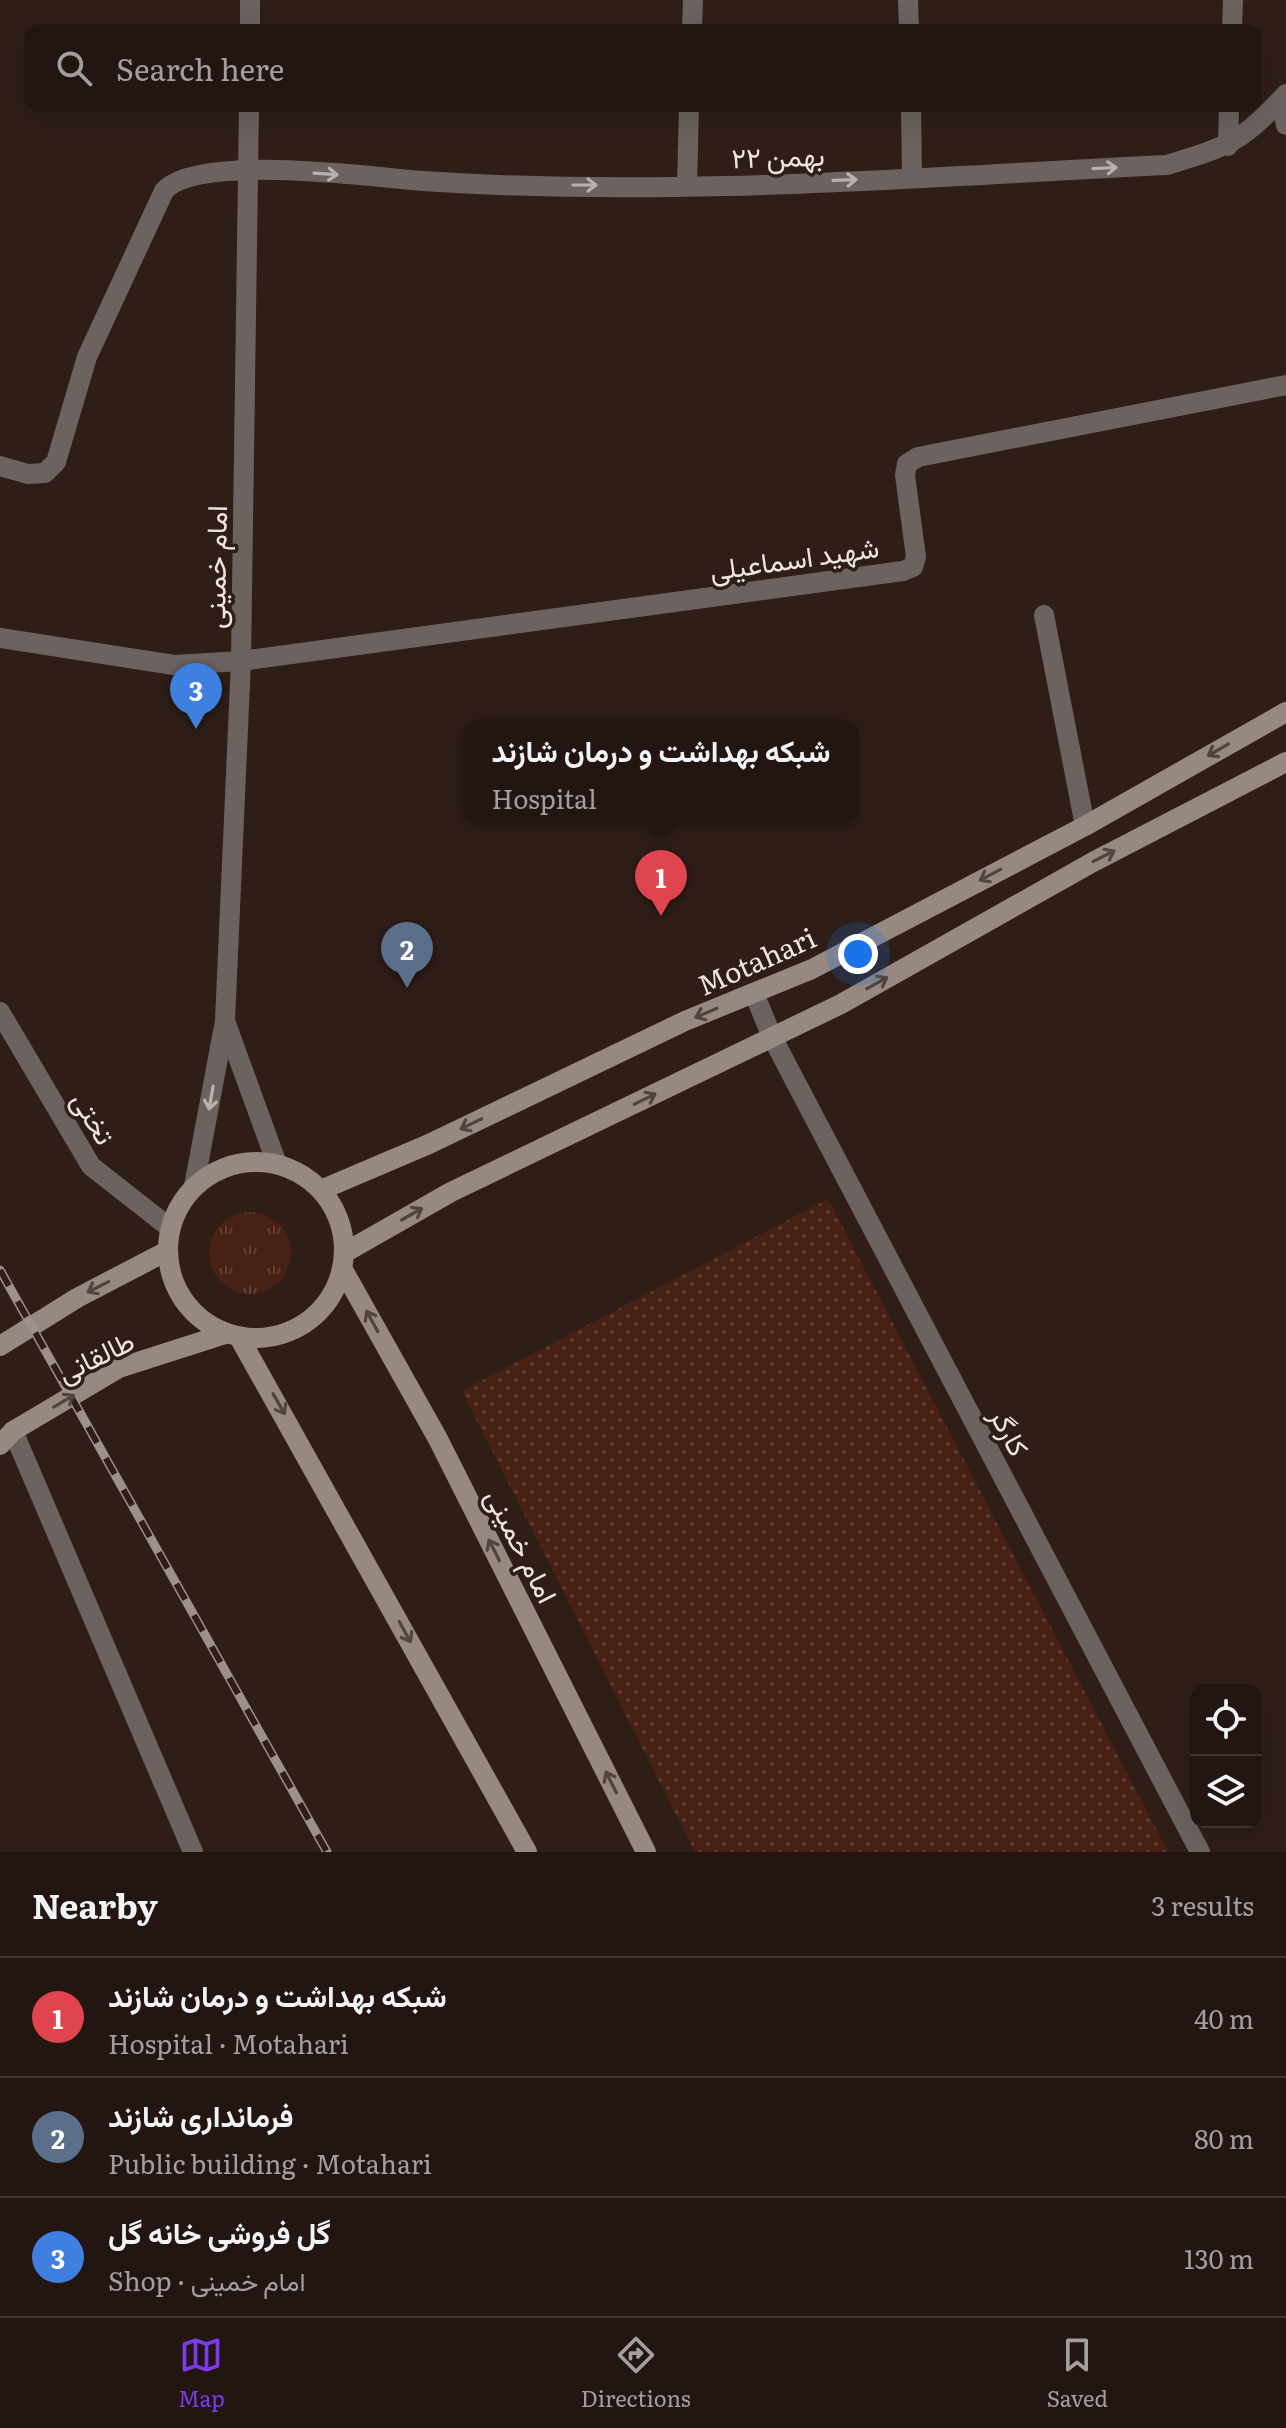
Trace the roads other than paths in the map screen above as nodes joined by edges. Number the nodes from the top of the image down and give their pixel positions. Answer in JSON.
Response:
{"nodes":[{"id":1,"x":250,"y":0,"type":"edge"},
{"id":2,"x":693,"y":0,"type":"edge"},
{"id":3,"x":908,"y":0,"type":"edge"},
{"id":4,"x":1233,"y":0,"type":"edge"},
{"id":5,"x":250,"y":24,"type":"edge"},
{"id":6,"x":692,"y":24,"type":"edge"},
{"id":7,"x":909,"y":24,"type":"edge"},
{"id":8,"x":1232,"y":24,"type":"edge"},
{"id":9,"x":1283,"y":96,"type":"edge"},
{"id":10,"x":249,"y":112,"type":"edge"},
{"id":11,"x":689,"y":112,"type":"edge"},
{"id":12,"x":911,"y":112,"type":"edge"},
{"id":13,"x":1229,"y":112,"type":"edge"},
{"id":14,"x":1286,"y":125,"type":"edge"},
{"id":15,"x":1228,"y":146,"type":"junction"},
{"id":16,"x":248,"y":169,"type":"junction"},
{"id":17,"x":912,"y":178,"type":"junction"},
{"id":18,"x":687,"y":186,"type":"junction"},
{"id":19,"x":1286,"y":385,"type":"edge"},
{"id":20,"x":0,"y":466,"type":"edge"},
{"id":21,"x":1044,"y":615,"type":"dead end"},
{"id":22,"x":0,"y":638,"type":"edge"},
{"id":23,"x":241,"y":661,"type":"junction"},
{"id":24,"x":1286,"y":712,"type":"edge"},
{"id":25,"x":1286,"y":762,"type":"edge"},
{"id":26,"x":1085,"y":826,"type":"junction"},
{"id":27,"x":754,"y":993,"type":"junction"},
{"id":28,"x":0,"y":1012,"type":"edge"},
{"id":29,"x":225,"y":1021,"type":"junction"},
{"id":30,"x":772,"y":1037,"type":"junction"},
{"id":31,"x":277,"y":1164,"type":"junction"},
{"id":32,"x":194,"y":1186,"type":"junction"},
{"id":33,"x":321,"y":1190,"type":"junction"},
{"id":34,"x":170,"y":1228,"type":"junction"},
{"id":35,"x":167,"y":1251,"type":"junction"},
{"id":36,"x":343,"y":1260,"type":"junction"},
{"id":37,"x":232,"y":1336,"type":"junction"},
{"id":38,"x":0,"y":1346,"type":"edge"},
{"id":39,"x":6,"y":1438,"type":"edge"},
{"id":40,"x":193,"y":1852,"type":"edge"},
{"id":41,"x":527,"y":1852,"type":"edge"},
{"id":42,"x":646,"y":1852,"type":"edge"},
{"id":43,"x":1200,"y":1852,"type":"edge"}],
"edges":[{"from":1,"to":5,"type":"street"},
{"from":2,"to":6,"type":"street"},
{"from":3,"to":7,"type":"street"},
{"from":4,"to":8,"type":"street"},
{"from":9,"to":14,"type":"street"},
{"from":9,"to":15,"type":"street","name":"۲۲ بهمن"},
{"from":10,"to":16,"type":"street","name":"امام خمینی"},
{"from":11,"to":18,"type":"street"},
{"from":12,"to":17,"type":"street"},
{"from":13,"to":15,"type":"street"},
{"from":17,"to":15,"type":"street","name":"۲۲ بهمن","one_way":true},
{"from":16,"to":18,"type":"street","name":"۲۲ بهمن","one_way":true},
{"from":16,"to":20,"type":"street","name":"۲۲ بهمن"},
{"from":16,"to":23,"type":"street","name":"امام خمینی"},
{"from":18,"to":17,"type":"street","name":"۲۲ بهمن","one_way":true},
{"from":19,"to":23,"type":"street","name":"شهید اسماعیلی"},
{"from":21,"to":26,"type":"street"},
{"from":22,"to":23,"type":"street"},
{"from":23,"to":29,"type":"street","name":"امام خمینی"},
{"from":24,"to":26,"type":"main road","name":"Motahari","one_way":true},
{"from":30,"to":25,"type":"main road","one_way":true},
{"from":26,"to":27,"type":"main road","name":"Motahari","one_way":true},
{"from":27,"to":30,"type":"street","name":"کارگر"},
{"from":27,"to":33,"type":"main road","name":"Motahari","one_way":true},
{"from":28,"to":34,"type":"street","name":"تختی"},
{"from":29,"to":31,"type":"street","name":"امام خمینی"},
{"from":29,"to":32,"type":"street","one_way":true},
{"from":36,"to":30,"type":"main road","one_way":true},
{"from":30,"to":43,"type":"street","name":"کارگر"},
{"from":31,"to":32,"type":"main road"},
{"from":31,"to":33,"type":"main road"},
{"from":32,"to":34,"type":"main road"},
{"from":33,"to":36,"type":"main road"},
{"from":34,"to":35,"type":"main road"},
{"from":35,"to":37,"type":"main road"},
{"from":35,"to":38,"type":"main road","name":"طالقانی","one_way":true},
{"from":36,"to":37,"type":"main road"},
{"from":42,"to":36,"type":"main road","name":"امام خمینی","one_way":true},
{"from":39,"to":37,"type":"main road","name":"طالقانی","one_way":true},
{"from":37,"to":41,"type":"main road","one_way":true},
{"from":39,"to":40,"type":"street"}]}
